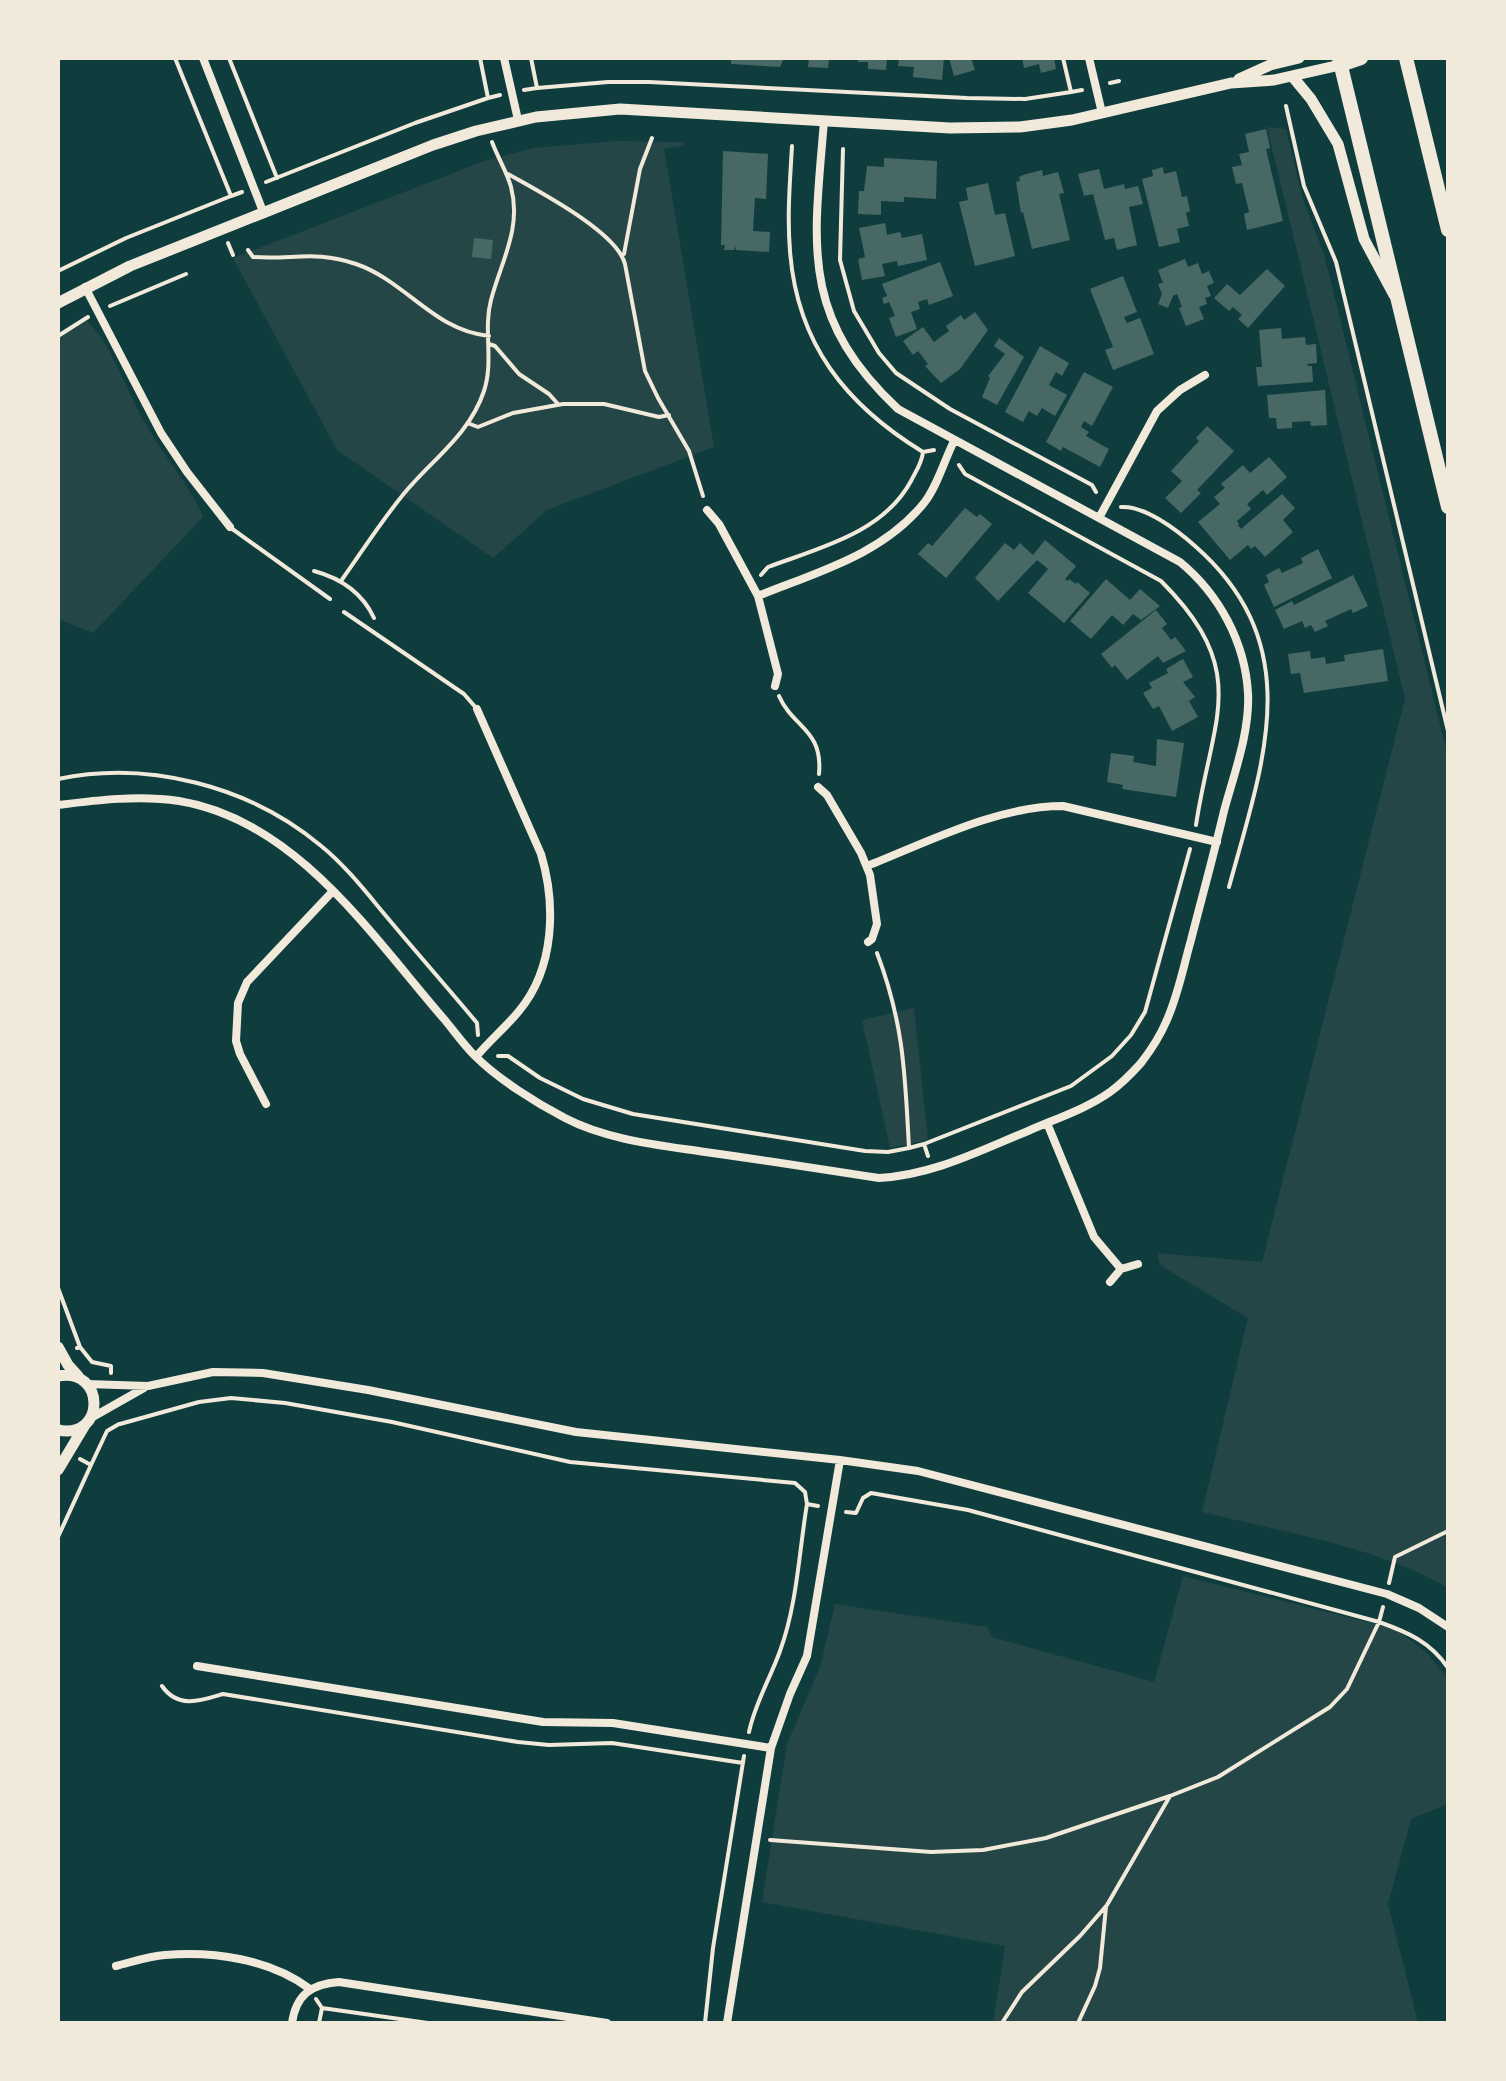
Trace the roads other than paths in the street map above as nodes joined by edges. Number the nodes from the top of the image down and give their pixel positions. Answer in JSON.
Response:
{"nodes":[{"id":1,"x":203,"y":58,"type":"edge"},
{"id":2,"x":504,"y":58,"type":"edge"},
{"id":3,"x":1089,"y":58,"type":"edge"},
{"id":4,"x":1299,"y":58,"type":"edge"},
{"id":5,"x":1361,"y":58,"type":"edge"},
{"id":6,"x":1406,"y":58,"type":"edge"},
{"id":7,"x":1273,"y":62,"type":"edge"},
{"id":8,"x":1340,"y":62,"type":"edge"},
{"id":9,"x":1292,"y":76,"type":"junction"},
{"id":10,"x":1231,"y":83,"type":"junction"},
{"id":11,"x":1102,"y":113,"type":"junction"},
{"id":12,"x":518,"y":120,"type":"junction"},
{"id":13,"x":824,"y":121,"type":"junction"},
{"id":14,"x":264,"y":214,"type":"junction"},
{"id":15,"x":1448,"y":230,"type":"edge"},
{"id":16,"x":85,"y":287,"type":"junction"},
{"id":17,"x":58,"y":303,"type":"edge"},
{"id":18,"x":1398,"y":303,"type":"junction"},
{"id":19,"x":1205,"y":375,"type":"dead end"},
{"id":20,"x":954,"y":441,"type":"junction"},
{"id":21,"x":1448,"y":507,"type":"edge"},
{"id":22,"x":707,"y":510,"type":"road end"},
{"id":23,"x":1100,"y":516,"type":"junction"},
{"id":24,"x":230,"y":527,"type":"joint"},
{"id":25,"x":758,"y":596,"type":"junction"},
{"id":26,"x":330,"y":599,"type":"dead end"},
{"id":27,"x":344,"y":612,"type":"dead end"},
{"id":28,"x":775,"y":686,"type":"road end"},
{"id":29,"x":477,"y":709,"type":"joint"},
{"id":30,"x":818,"y":787,"type":"dead end"},
{"id":31,"x":58,"y":805,"type":"edge"},
{"id":32,"x":1217,"y":842,"type":"junction"},
{"id":33,"x":867,"y":866,"type":"junction"},
{"id":34,"x":333,"y":891,"type":"junction"},
{"id":35,"x":870,"y":940,"type":"road end"},
{"id":36,"x":476,"y":1057,"type":"junction"},
{"id":37,"x":266,"y":1104,"type":"dead end"},
{"id":38,"x":1047,"y":1123,"type":"junction"},
{"id":39,"x":1138,"y":1264,"type":"dead end"},
{"id":40,"x":1121,"y":1269,"type":"junction"},
{"id":41,"x":1110,"y":1282,"type":"dead end"},
{"id":42,"x":60,"y":1351,"type":"edge"},
{"id":43,"x":58,"y":1376,"type":"edge"},
{"id":44,"x":84,"y":1381,"type":"junction"},
{"id":45,"x":148,"y":1386,"type":"junction"},
{"id":46,"x":88,"y":1421,"type":"junction"},
{"id":47,"x":58,"y":1430,"type":"edge"},
{"id":48,"x":840,"y":1460,"type":"junction"},
{"id":49,"x":58,"y":1470,"type":"edge"},
{"id":50,"x":1448,"y":1627,"type":"edge"},
{"id":51,"x":197,"y":1666,"type":"dead end"},
{"id":52,"x":771,"y":1748,"type":"junction"},
{"id":53,"x":116,"y":1966,"type":"dead end"},
{"id":54,"x":310,"y":1989,"type":"junction"},
{"id":55,"x":292,"y":2023,"type":"edge"},
{"id":56,"x":607,"y":2023,"type":"edge"},
{"id":57,"x":727,"y":2023,"type":"edge"}],
"edges":[{"from":1,"to":14,"type":"street"},
{"from":2,"to":12,"type":"street"},
{"from":3,"to":11,"type":"street"},
{"from":4,"to":7,"type":"street"},
{"from":5,"to":8,"type":"highway"},
{"from":6,"to":15,"type":"highway"},
{"from":7,"to":10,"type":"street"},
{"from":8,"to":9,"type":"street"},
{"from":8,"to":18,"type":"highway"},
{"from":9,"to":10,"type":"street"},
{"from":9,"to":18,"type":"street"},
{"from":10,"to":11,"type":"street"},
{"from":11,"to":13,"type":"street"},
{"from":12,"to":13,"type":"street"},
{"from":12,"to":14,"type":"street"},
{"from":13,"to":20,"type":"street"},
{"from":14,"to":16,"type":"street"},
{"from":16,"to":17,"type":"street"},
{"from":16,"to":24,"type":"street"},
{"from":18,"to":21,"type":"highway"},
{"from":19,"to":23,"type":"street"},
{"from":20,"to":23,"type":"street"},
{"from":20,"to":25,"type":"street"},
{"from":22,"to":25,"type":"street"},
{"from":23,"to":32,"type":"street"},
{"from":24,"to":26,"type":"lane"},
{"from":25,"to":28,"type":"street"},
{"from":27,"to":29,"type":"lane"},
{"from":29,"to":36,"type":"street"},
{"from":30,"to":33,"type":"street"},
{"from":31,"to":34,"type":"street"},
{"from":32,"to":33,"type":"street"},
{"from":32,"to":38,"type":"street"},
{"from":33,"to":35,"type":"street"},
{"from":34,"to":36,"type":"street"},
{"from":34,"to":37,"type":"street"},
{"from":36,"to":38,"type":"street"},
{"from":38,"to":40,"type":"street"},
{"from":39,"to":40,"type":"street"},
{"from":40,"to":41,"type":"street"},
{"from":42,"to":44,"type":"street"},
{"from":43,"to":44,"type":"street"},
{"from":44,"to":45,"type":"street"},
{"from":44,"to":46,"type":"street"},
{"from":45,"to":46,"type":"street"},
{"from":45,"to":48,"type":"street"},
{"from":46,"to":47,"type":"street"},
{"from":46,"to":49,"type":"street"},
{"from":48,"to":50,"type":"street"},
{"from":48,"to":52,"type":"street"},
{"from":51,"to":52,"type":"street"},
{"from":52,"to":57,"type":"street"},
{"from":53,"to":54,"type":"street"},
{"from":54,"to":55,"type":"street"},
{"from":54,"to":56,"type":"street"}]}
